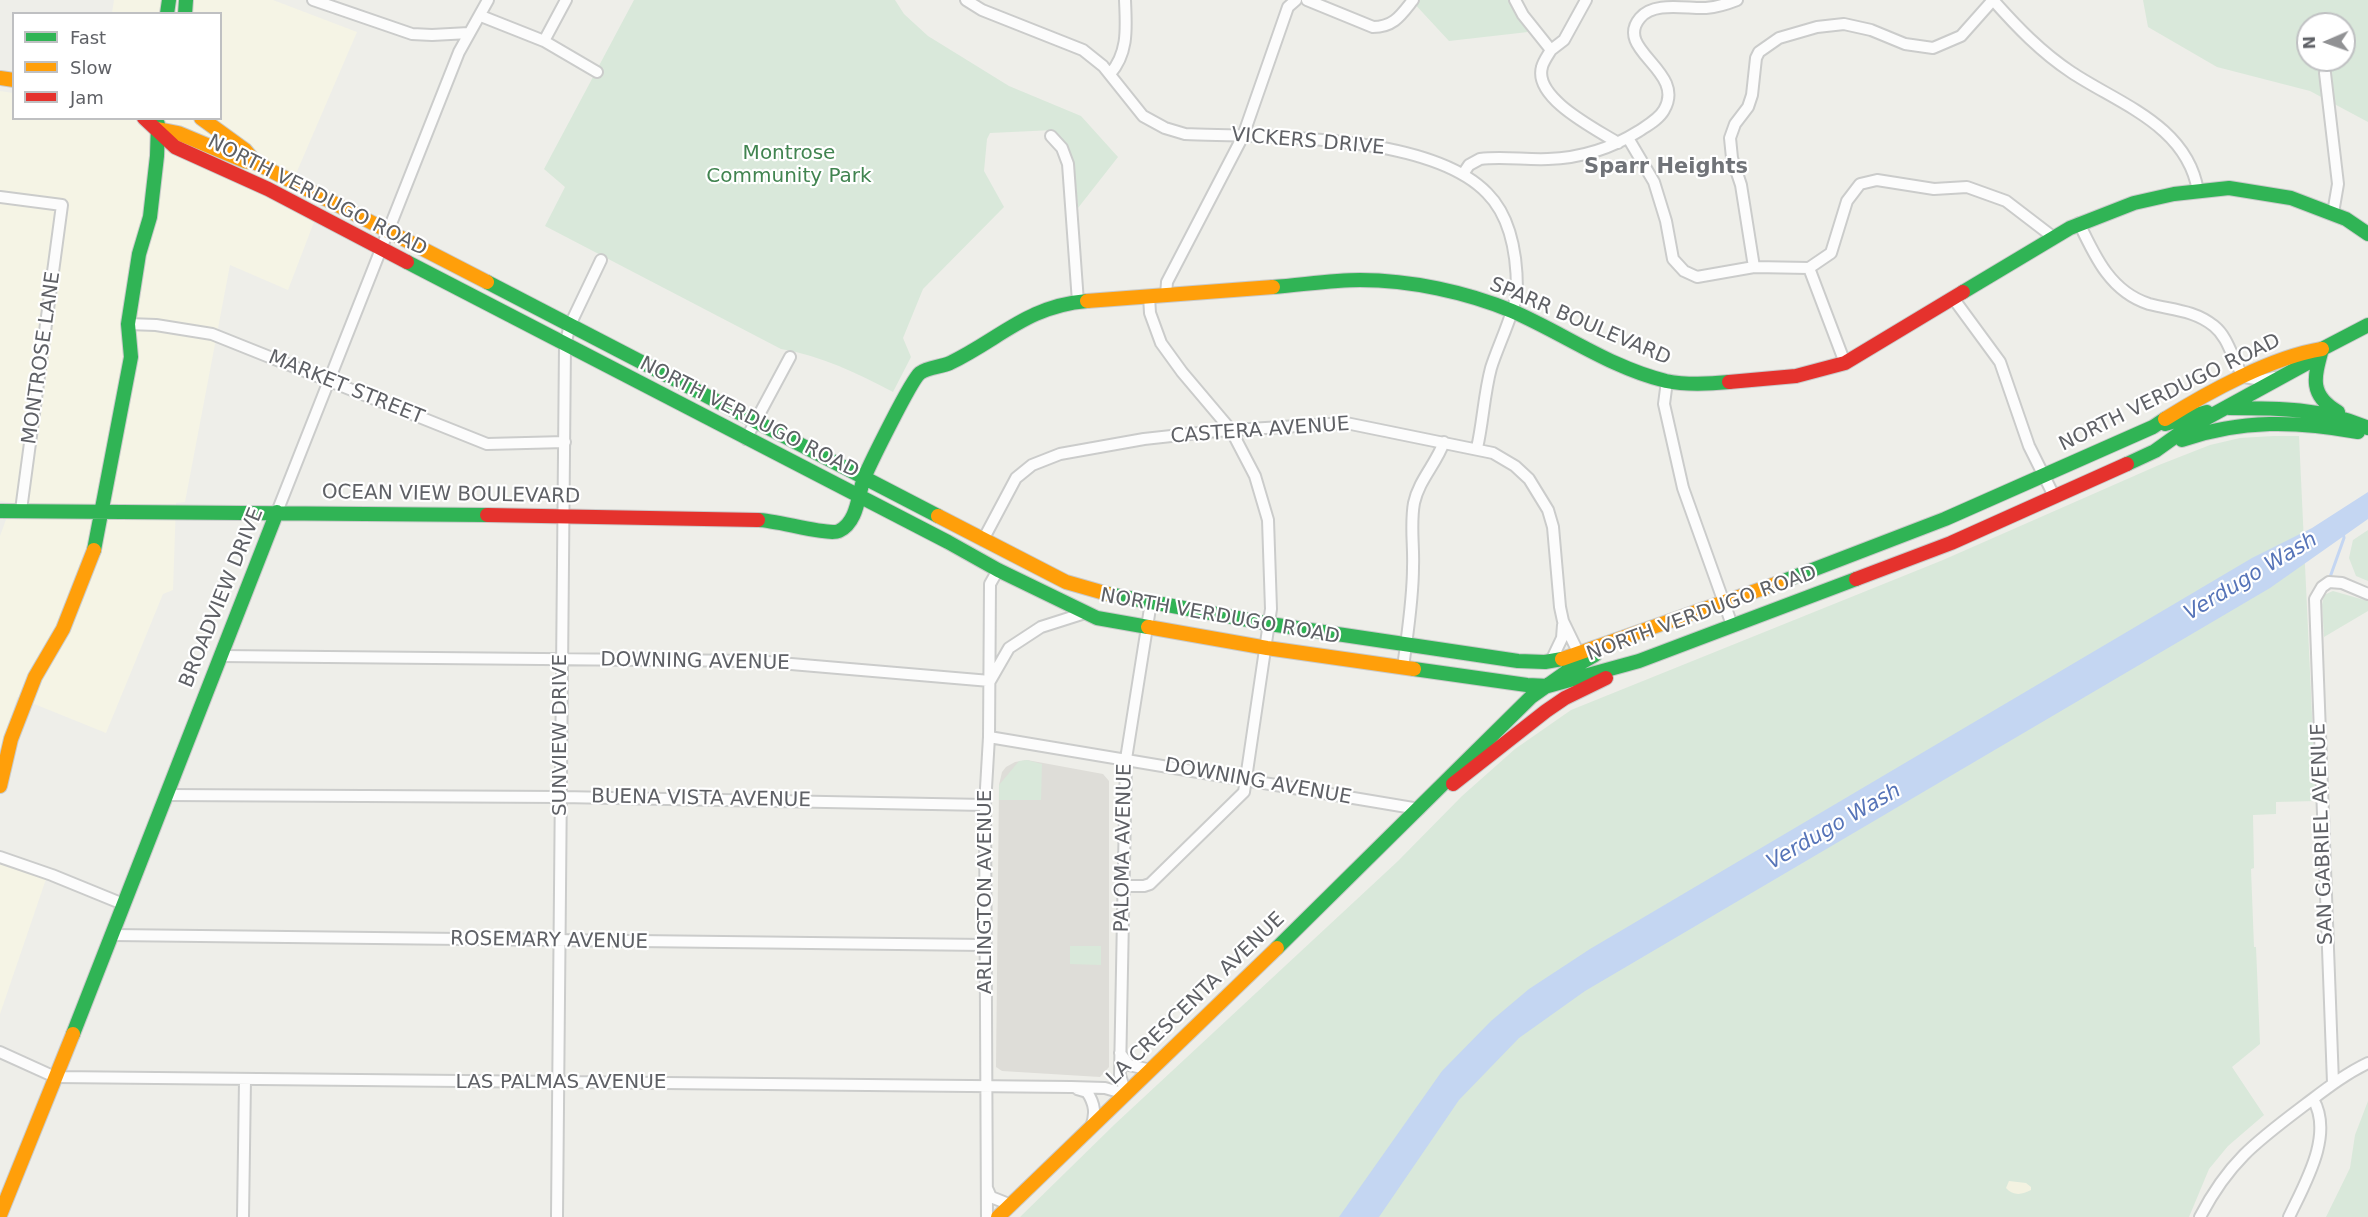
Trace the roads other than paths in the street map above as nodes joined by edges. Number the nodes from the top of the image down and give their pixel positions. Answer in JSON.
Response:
{"nodes":[{"id":1,"x":313,"y":0,"type":"edge"},
{"id":2,"x":488,"y":0,"type":"edge"},
{"id":3,"x":566,"y":0,"type":"edge"},
{"id":4,"x":966,"y":0,"type":"edge"},
{"id":5,"x":1125,"y":0,"type":"edge"},
{"id":6,"x":1296,"y":0,"type":"edge"},
{"id":7,"x":1307,"y":0,"type":"edge"},
{"id":8,"x":1413,"y":0,"type":"edge"},
{"id":9,"x":1515,"y":0,"type":"edge"},
{"id":10,"x":1586,"y":0,"type":"edge"},
{"id":11,"x":1737,"y":0,"type":"edge"},
{"id":12,"x":1993,"y":0,"type":"edge"},
{"id":13,"x":481,"y":16,"type":"junction"},
{"id":14,"x":469,"y":33,"type":"junction"},
{"id":15,"x":544,"y":41,"type":"junction"},
{"id":16,"x":1551,"y":50,"type":"junction"},
{"id":17,"x":597,"y":72,"type":"dead end"},
{"id":18,"x":2325,"y":73,"type":"dead end"},
{"id":19,"x":1110,"y":74,"type":"junction"},
{"id":20,"x":203,"y":120,"type":"edge"},
{"id":21,"x":160,"y":122,"type":"edge"},
{"id":22,"x":1051,"y":136,"type":"dead end"},
{"id":23,"x":1243,"y":136,"type":"junction"},
{"id":24,"x":1623,"y":140,"type":"junction"},
{"id":25,"x":256,"y":163,"type":"junction"},
{"id":26,"x":1463,"y":174,"type":"junction"},
{"id":27,"x":249,"y":180,"type":"junction"},
{"id":28,"x":2198,"y":191,"type":"junction"},
{"id":29,"x":0,"y":197,"type":"edge"},
{"id":30,"x":2333,"y":213,"type":"junction"},
{"id":31,"x":2079,"y":224,"type":"junction"},
{"id":32,"x":387,"y":230,"type":"junction"},
{"id":33,"x":2368,"y":234,"type":"edge"},
{"id":34,"x":2053,"y":237,"type":"junction"},
{"id":35,"x":380,"y":249,"type":"junction"},
{"id":36,"x":601,"y":260,"type":"dead end"},
{"id":37,"x":1754,"y":267,"type":"junction"},
{"id":38,"x":1809,"y":268,"type":"junction"},
{"id":39,"x":1166,"y":295,"type":"junction"},
{"id":40,"x":1149,"y":296,"type":"junction"},
{"id":41,"x":1953,"y":298,"type":"junction"},
{"id":42,"x":1078,"y":302,"type":"junction"},
{"id":43,"x":1511,"y":311,"type":"junction"},
{"id":44,"x":128,"y":324,"type":"junction"},
{"id":45,"x":2368,"y":325,"type":"edge"},
{"id":46,"x":570,"y":326,"type":"junction"},
{"id":47,"x":565,"y":345,"type":"junction"},
{"id":48,"x":2322,"y":349,"type":"junction"},
{"id":49,"x":790,"y":357,"type":"dead end"},
{"id":50,"x":1845,"y":363,"type":"junction"},
{"id":51,"x":921,"y":373,"type":"joint"},
{"id":52,"x":2286,"y":374,"type":"junction"},
{"id":53,"x":2244,"y":377,"type":"junction"},
{"id":54,"x":328,"y":381,"type":"junction"},
{"id":55,"x":1667,"y":381,"type":"junction"},
{"id":56,"x":2227,"y":408,"type":"junction"},
{"id":57,"x":756,"y":422,"type":"junction"},
{"id":58,"x":2153,"y":427,"type":"junction"},
{"id":59,"x":2367,"y":429,"type":"edge"},
{"id":60,"x":1231,"y":430,"type":"junction"},
{"id":61,"x":746,"y":439,"type":"junction"},
{"id":62,"x":565,"y":442,"type":"junction"},
{"id":63,"x":1444,"y":442,"type":"junction"},
{"id":64,"x":1477,"y":448,"type":"junction"},
{"id":65,"x":2155,"y":451,"type":"junction"},
{"id":66,"x":2044,"y":474,"type":"junction"},
{"id":67,"x":864,"y":478,"type":"junction"},
{"id":68,"x":2054,"y":496,"type":"junction"},
{"id":69,"x":860,"y":497,"type":"junction"},
{"id":70,"x":21,"y":510,"type":"junction"},
{"id":71,"x":0,"y":512,"type":"edge"},
{"id":72,"x":277,"y":512,"type":"junction"},
{"id":73,"x":103,"y":513,"type":"junction"},
{"id":74,"x":565,"y":516,"type":"junction"},
{"id":75,"x":983,"y":540,"type":"junction"},
{"id":76,"x":998,"y":570,"type":"junction"},
{"id":77,"x":2368,"y":594,"type":"edge"},
{"id":78,"x":1151,"y":603,"type":"junction"},
{"id":79,"x":1725,"y":603,"type":"junction"},
{"id":80,"x":1085,"y":613,"type":"junction"},
{"id":81,"x":1563,"y":621,"type":"junction"},
{"id":82,"x":1270,"y":624,"type":"junction"},
{"id":83,"x":1732,"y":626,"type":"junction"},
{"id":84,"x":1147,"y":628,"type":"junction"},
{"id":85,"x":1634,"y":634,"type":"junction"},
{"id":86,"x":1406,"y":644,"type":"junction"},
{"id":87,"x":1267,"y":648,"type":"junction"},
{"id":88,"x":1579,"y":654,"type":"junction"},
{"id":89,"x":220,"y":656,"type":"junction"},
{"id":90,"x":562,"y":659,"type":"junction"},
{"id":91,"x":1551,"y":661,"type":"junction"},
{"id":92,"x":1639,"y":661,"type":"junction"},
{"id":93,"x":1403,"y":668,"type":"junction"},
{"id":94,"x":990,"y":681,"type":"junction"},
{"id":95,"x":1548,"y":686,"type":"junction"},
{"id":96,"x":989,"y":737,"type":"junction"},
{"id":97,"x":1126,"y":759,"type":"junction"},
{"id":98,"x":1246,"y":780,"type":"junction"},
{"id":99,"x":0,"y":786,"type":"edge"},
{"id":100,"x":166,"y":795,"type":"junction"},
{"id":101,"x":561,"y":797,"type":"junction"},
{"id":102,"x":985,"y":805,"type":"junction"},
{"id":103,"x":1419,"y":809,"type":"junction"},
{"id":104,"x":0,"y":857,"type":"edge"},
{"id":105,"x":1123,"y":886,"type":"junction"},
{"id":106,"x":123,"y":904,"type":"junction"},
{"id":107,"x":112,"y":935,"type":"junction"},
{"id":108,"x":560,"y":941,"type":"junction"},
{"id":109,"x":985,"y":945,"type":"junction"},
{"id":110,"x":0,"y":1052,"type":"edge"},
{"id":111,"x":1120,"y":1052,"type":"junction"},
{"id":112,"x":2368,"y":1063,"type":"edge"},
{"id":113,"x":1151,"y":1070,"type":"junction"},
{"id":114,"x":55,"y":1077,"type":"junction"},
{"id":115,"x":245,"y":1080,"type":"junction"},
{"id":116,"x":559,"y":1083,"type":"junction"},
{"id":117,"x":2333,"y":1083,"type":"junction"},
{"id":118,"x":987,"y":1086,"type":"junction"},
{"id":119,"x":1071,"y":1087,"type":"junction"},
{"id":120,"x":1126,"y":1094,"type":"junction"},
{"id":121,"x":2313,"y":1099,"type":"junction"},
{"id":122,"x":1090,"y":1128,"type":"junction"},
{"id":123,"x":987,"y":1187,"type":"junction"},
{"id":124,"x":1011,"y":1205,"type":"junction"},
{"id":125,"x":0,"y":1215,"type":"edge"},
{"id":126,"x":243,"y":1217,"type":"edge"},
{"id":127,"x":557,"y":1217,"type":"edge"},
{"id":128,"x":987,"y":1217,"type":"edge"},
{"id":129,"x":998,"y":1217,"type":"edge"},
{"id":130,"x":2200,"y":1217,"type":"edge"},
{"id":131,"x":2289,"y":1217,"type":"edge"}],
"edges":[{"from":1,"to":14,"type":"street"},
{"from":2,"to":13,"type":"street","name":"BROADVIEW DRIVE"},
{"from":3,"to":15,"type":"street"},
{"from":4,"to":19,"type":"street","name":"VICKERS DRIVE"},
{"from":5,"to":19,"type":"street"},
{"from":6,"to":23,"type":"street"},
{"from":7,"to":8,"type":"street"},
{"from":9,"to":16,"type":"street"},
{"from":10,"to":16,"type":"street"},
{"from":11,"to":24,"type":"street"},
{"from":12,"to":28,"type":"street"},
{"from":12,"to":37,"type":"street"},
{"from":13,"to":14,"type":"street","name":"BROADVIEW DRIVE"},
{"from":13,"to":15,"type":"street"},
{"from":14,"to":32,"type":"street","name":"BROADVIEW DRIVE"},
{"from":15,"to":17,"type":"street"},
{"from":16,"to":24,"type":"street"},
{"from":18,"to":30,"type":"street"},
{"from":19,"to":23,"type":"street","name":"VICKERS DRIVE"},
{"from":20,"to":25,"type":"main road"},
{"from":21,"to":25,"type":"main road","name":"NORTH VERDUGO ROAD"},
{"from":21,"to":27,"type":"main road","name":"NORTH VERDUGO ROAD"},
{"from":21,"to":44,"type":"main road"},
{"from":22,"to":42,"type":"street"},
{"from":23,"to":26,"type":"street","name":"VICKERS DRIVE"},
{"from":23,"to":39,"type":"street"},
{"from":24,"to":26,"type":"street"},
{"from":24,"to":37,"type":"street"},
{"from":25,"to":27,"type":"main road"},
{"from":25,"to":32,"type":"main road","name":"NORTH VERDUGO ROAD"},
{"from":26,"to":43,"type":"street","name":"VICKERS DRIVE"},
{"from":27,"to":35,"type":"main road","name":"NORTH VERDUGO ROAD"},
{"from":28,"to":30,"type":"main road","name":"SPARR BOULEVARD"},
{"from":28,"to":31,"type":"main road","name":"SPARR BOULEVARD"},
{"from":29,"to":70,"type":"street","name":"MONTROSE LANE"},
{"from":30,"to":33,"type":"main road","name":"SPARR BOULEVARD"},
{"from":31,"to":34,"type":"main road","name":"SPARR BOULEVARD"},
{"from":31,"to":53,"type":"street"},
{"from":32,"to":35,"type":"street","name":"BROADVIEW DRIVE"},
{"from":32,"to":46,"type":"main road","name":"NORTH VERDUGO ROAD"},
{"from":34,"to":38,"type":"street"},
{"from":34,"to":41,"type":"main road","name":"SPARR BOULEVARD"},
{"from":35,"to":47,"type":"main road","name":"NORTH VERDUGO ROAD"},
{"from":35,"to":54,"type":"street","name":"BROADVIEW DRIVE"},
{"from":36,"to":46,"type":"street","name":"SUNVIEW DRIVE"},
{"from":37,"to":38,"type":"street"},
{"from":38,"to":50,"type":"street"},
{"from":39,"to":40,"type":"main road","name":"SPARR BOULEVARD"},
{"from":39,"to":43,"type":"main road","name":"SPARR BOULEVARD"},
{"from":40,"to":42,"type":"main road","name":"SPARR BOULEVARD"},
{"from":40,"to":60,"type":"street"},
{"from":41,"to":50,"type":"main road","name":"SPARR BOULEVARD"},
{"from":41,"to":66,"type":"street"},
{"from":42,"to":51,"type":"main road","name":"SPARR BOULEVARD"},
{"from":43,"to":55,"type":"main road","name":"SPARR BOULEVARD"},
{"from":43,"to":64,"type":"street","name":"VICKERS DRIVE"},
{"from":44,"to":54,"type":"street","name":"MARKET STREET"},
{"from":44,"to":73,"type":"main road"},
{"from":45,"to":48,"type":"main road","name":"NORTH VERDUGO ROAD"},
{"from":46,"to":47,"type":"street","name":"SUNVIEW DRIVE"},
{"from":46,"to":57,"type":"main road","name":"NORTH VERDUGO ROAD"},
{"from":47,"to":61,"type":"main road","name":"NORTH VERDUGO ROAD"},
{"from":47,"to":62,"type":"street","name":"SUNVIEW DRIVE"},
{"from":48,"to":52,"type":"main road","name":"NORTH VERDUGO ROAD"},
{"from":48,"to":53,"type":"main road","name":"NORTH VERDUGO ROAD"},
{"from":48,"to":59,"type":"main road"},
{"from":49,"to":57,"type":"street"},
{"from":50,"to":55,"type":"main road","name":"SPARR BOULEVARD"},
{"from":51,"to":67,"type":"main road","name":"OCEAN VIEW BOULEVARD"},
{"from":52,"to":53,"type":"street"},
{"from":52,"to":56,"type":"main road","name":"NORTH VERDUGO ROAD"},
{"from":53,"to":58,"type":"main road","name":"NORTH VERDUGO ROAD"},
{"from":54,"to":62,"type":"street","name":"MARKET STREET"},
{"from":54,"to":72,"type":"street","name":"BROADVIEW DRIVE"},
{"from":55,"to":79,"type":"street"},
{"from":56,"to":58,"type":"main road"},
{"from":56,"to":59,"type":"main road"},
{"from":56,"to":65,"type":"main road","name":"NORTH VERDUGO ROAD"},
{"from":57,"to":61,"type":"street"},
{"from":57,"to":67,"type":"main road","name":"NORTH VERDUGO ROAD"},
{"from":58,"to":66,"type":"main road","name":"NORTH VERDUGO ROAD"},
{"from":59,"to":65,"type":"main road"},
{"from":60,"to":63,"type":"street","name":"CASTERA AVENUE"},
{"from":60,"to":75,"type":"street","name":"CASTERA AVENUE"},
{"from":60,"to":82,"type":"street"},
{"from":61,"to":69,"type":"main road","name":"NORTH VERDUGO ROAD"},
{"from":62,"to":74,"type":"street","name":"SUNVIEW DRIVE"},
{"from":63,"to":64,"type":"street","name":"CASTERA AVENUE"},
{"from":63,"to":86,"type":"street"},
{"from":64,"to":81,"type":"street","name":"CASTERA AVENUE"},
{"from":65,"to":68,"type":"main road","name":"NORTH VERDUGO ROAD"},
{"from":66,"to":68,"type":"street"},
{"from":66,"to":79,"type":"main road","name":"NORTH VERDUGO ROAD"},
{"from":67,"to":69,"type":"main road","name":"OCEAN VIEW BOULEVARD"},
{"from":67,"to":75,"type":"main road","name":"NORTH VERDUGO ROAD"},
{"from":68,"to":83,"type":"main road","name":"NORTH VERDUGO ROAD"},
{"from":69,"to":74,"type":"main road","name":"OCEAN VIEW BOULEVARD"},
{"from":69,"to":76,"type":"main road","name":"NORTH VERDUGO ROAD"},
{"from":70,"to":71,"type":"main road","name":"OCEAN VIEW BOULEVARD"},
{"from":70,"to":73,"type":"main road","name":"OCEAN VIEW BOULEVARD"},
{"from":72,"to":73,"type":"main road","name":"OCEAN VIEW BOULEVARD"},
{"from":72,"to":74,"type":"main road","name":"OCEAN VIEW BOULEVARD"},
{"from":72,"to":89,"type":"main road","name":"BROADVIEW DRIVE"},
{"from":73,"to":99,"type":"main road"},
{"from":74,"to":90,"type":"street","name":"SUNVIEW DRIVE"},
{"from":75,"to":78,"type":"main road","name":"NORTH VERDUGO ROAD"},
{"from":76,"to":80,"type":"main road","name":"NORTH VERDUGO ROAD"},
{"from":76,"to":94,"type":"street","name":"ARLINGTON AVENUE"},
{"from":77,"to":117,"type":"street","name":"SAN GABRIEL AVENUE"},
{"from":78,"to":82,"type":"main road","name":"NORTH VERDUGO ROAD"},
{"from":78,"to":84,"type":"street","name":"PALOMA AVENUE"},
{"from":79,"to":83,"type":"street"},
{"from":79,"to":85,"type":"main road","name":"NORTH VERDUGO ROAD"},
{"from":80,"to":84,"type":"main road","name":"NORTH VERDUGO ROAD"},
{"from":80,"to":94,"type":"street"},
{"from":81,"to":88,"type":"street","name":"CASTERA AVENUE"},
{"from":81,"to":91,"type":"street","name":"CASTERA AVENUE"},
{"from":82,"to":86,"type":"main road","name":"NORTH VERDUGO ROAD"},
{"from":82,"to":87,"type":"street"},
{"from":83,"to":92,"type":"main road","name":"NORTH VERDUGO ROAD"},
{"from":84,"to":87,"type":"main road","name":"NORTH VERDUGO ROAD"},
{"from":84,"to":97,"type":"street","name":"PALOMA AVENUE"},
{"from":85,"to":88,"type":"main road","name":"NORTH VERDUGO ROAD"},
{"from":85,"to":95,"type":"main road","name":"LA CRESCENTA AVENUE"},
{"from":86,"to":91,"type":"main road","name":"NORTH VERDUGO ROAD"},
{"from":86,"to":93,"type":"street"},
{"from":87,"to":93,"type":"main road","name":"NORTH VERDUGO ROAD"},
{"from":87,"to":98,"type":"street"},
{"from":88,"to":91,"type":"main road","name":"NORTH VERDUGO ROAD"},
{"from":89,"to":90,"type":"street","name":"DOWNING AVENUE"},
{"from":89,"to":100,"type":"main road","name":"BROADVIEW DRIVE"},
{"from":90,"to":94,"type":"street","name":"DOWNING AVENUE"},
{"from":90,"to":101,"type":"street","name":"SUNVIEW DRIVE"},
{"from":92,"to":95,"type":"main road","name":"NORTH VERDUGO ROAD"},
{"from":92,"to":103,"type":"main road","name":"LA CRESCENTA AVENUE"},
{"from":93,"to":95,"type":"main road","name":"NORTH VERDUGO ROAD"},
{"from":94,"to":96,"type":"street","name":"ARLINGTON AVENUE"},
{"from":95,"to":103,"type":"main road","name":"LA CRESCENTA AVENUE"},
{"from":96,"to":97,"type":"street","name":"DOWNING AVENUE"},
{"from":96,"to":102,"type":"street","name":"ARLINGTON AVENUE"},
{"from":97,"to":98,"type":"street","name":"DOWNING AVENUE"},
{"from":97,"to":105,"type":"street","name":"PALOMA AVENUE"},
{"from":98,"to":103,"type":"street","name":"DOWNING AVENUE"},
{"from":98,"to":105,"type":"street"},
{"from":100,"to":101,"type":"street","name":"BUENA VISTA AVENUE"},
{"from":100,"to":106,"type":"main road","name":"BROADVIEW DRIVE"},
{"from":101,"to":102,"type":"street","name":"BUENA VISTA AVENUE"},
{"from":101,"to":108,"type":"street","name":"SUNVIEW DRIVE"},
{"from":102,"to":109,"type":"street","name":"ARLINGTON AVENUE"},
{"from":103,"to":113,"type":"main road","name":"LA CRESCENTA AVENUE"},
{"from":104,"to":106,"type":"street"},
{"from":105,"to":111,"type":"street","name":"PALOMA AVENUE"},
{"from":106,"to":107,"type":"main road","name":"BROADVIEW DRIVE"},
{"from":107,"to":108,"type":"street","name":"ROSEMARY AVENUE"},
{"from":107,"to":114,"type":"main road","name":"BROADVIEW DRIVE"},
{"from":108,"to":109,"type":"street","name":"ROSEMARY AVENUE"},
{"from":108,"to":116,"type":"street","name":"SUNVIEW DRIVE"},
{"from":109,"to":118,"type":"street","name":"ARLINGTON AVENUE"},
{"from":110,"to":114,"type":"street","name":"LAS PALMAS AVENUE"},
{"from":111,"to":113,"type":"street"},
{"from":111,"to":120,"type":"street","name":"PALOMA AVENUE"},
{"from":112,"to":117,"type":"street"},
{"from":113,"to":120,"type":"main road","name":"LA CRESCENTA AVENUE"},
{"from":114,"to":115,"type":"street","name":"LAS PALMAS AVENUE"},
{"from":114,"to":125,"type":"main road","name":"BROADVIEW DRIVE"},
{"from":115,"to":116,"type":"street","name":"LAS PALMAS AVENUE"},
{"from":115,"to":126,"type":"street"},
{"from":116,"to":118,"type":"street","name":"LAS PALMAS AVENUE"},
{"from":116,"to":127,"type":"street","name":"SUNVIEW DRIVE"},
{"from":117,"to":121,"type":"street"},
{"from":118,"to":119,"type":"street","name":"LAS PALMAS AVENUE"},
{"from":118,"to":123,"type":"street","name":"ARLINGTON AVENUE"},
{"from":119,"to":120,"type":"street","name":"LAS PALMAS AVENUE"},
{"from":119,"to":122,"type":"street"},
{"from":120,"to":122,"type":"main road","name":"LA CRESCENTA AVENUE"},
{"from":121,"to":130,"type":"street"},
{"from":121,"to":131,"type":"street"},
{"from":122,"to":124,"type":"main road","name":"LA CRESCENTA AVENUE"},
{"from":123,"to":124,"type":"street"},
{"from":123,"to":128,"type":"street","name":"ARLINGTON AVENUE"},
{"from":124,"to":129,"type":"main road","name":"LA CRESCENTA AVENUE"}]}
